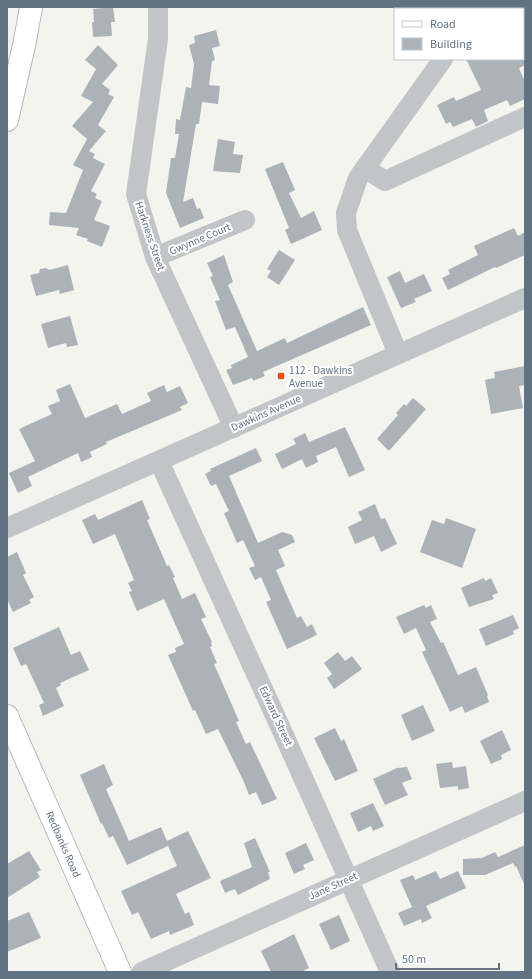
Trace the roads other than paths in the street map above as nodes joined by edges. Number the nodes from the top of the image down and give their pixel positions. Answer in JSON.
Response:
{"nodes":[{"id":1,"x":31,"y":7,"type":"edge"},
{"id":2,"x":158,"y":7,"type":"edge"},
{"id":3,"x":442,"y":60,"type":"edge"},
{"id":4,"x":525,"y":118,"type":"edge"},
{"id":5,"x":7,"y":120,"type":"edge"},
{"id":6,"x":365,"y":168,"type":"junction"},
{"id":7,"x":245,"y":220,"type":"dead end"},
{"id":8,"x":155,"y":257,"type":"junction"},
{"id":9,"x":525,"y":298,"type":"edge"},
{"id":10,"x":398,"y":354,"type":"junction"},
{"id":11,"x":234,"y":428,"type":"junction"},
{"id":12,"x":158,"y":462,"type":"junction"},
{"id":13,"x":7,"y":528,"type":"edge"},
{"id":14,"x":7,"y":716,"type":"edge"},
{"id":15,"x":525,"y":801,"type":"edge"},
{"id":16,"x":349,"y":879,"type":"junction"},
{"id":17,"x":120,"y":972,"type":"edge"},
{"id":18,"x":142,"y":972,"type":"edge"},
{"id":19,"x":390,"y":972,"type":"edge"}],
"edges":[{"from":1,"to":5,"type":"main road"},
{"from":2,"to":8,"type":"street","name":"Harkness Street"},
{"from":3,"to":6,"type":"street"},
{"from":4,"to":6,"type":"street"},
{"from":6,"to":10,"type":"street"},
{"from":7,"to":8,"type":"street","name":"Gwynne Court"},
{"from":8,"to":11,"type":"street","name":"Harkness Street"},
{"from":9,"to":10,"type":"street","name":"Dawkins Avenue"},
{"from":10,"to":11,"type":"street","name":"Dawkins Avenue"},
{"from":11,"to":12,"type":"street","name":"Dawkins Avenue"},
{"from":12,"to":13,"type":"street","name":"Dawkins Avenue"},
{"from":12,"to":16,"type":"street","name":"Edward Street"},
{"from":14,"to":17,"type":"main road","name":"Redbanks Road"},
{"from":15,"to":16,"type":"street","name":"Jane Street"},
{"from":16,"to":18,"type":"street","name":"Jane Street"},
{"from":16,"to":19,"type":"street","name":"Edward Street"}]}
